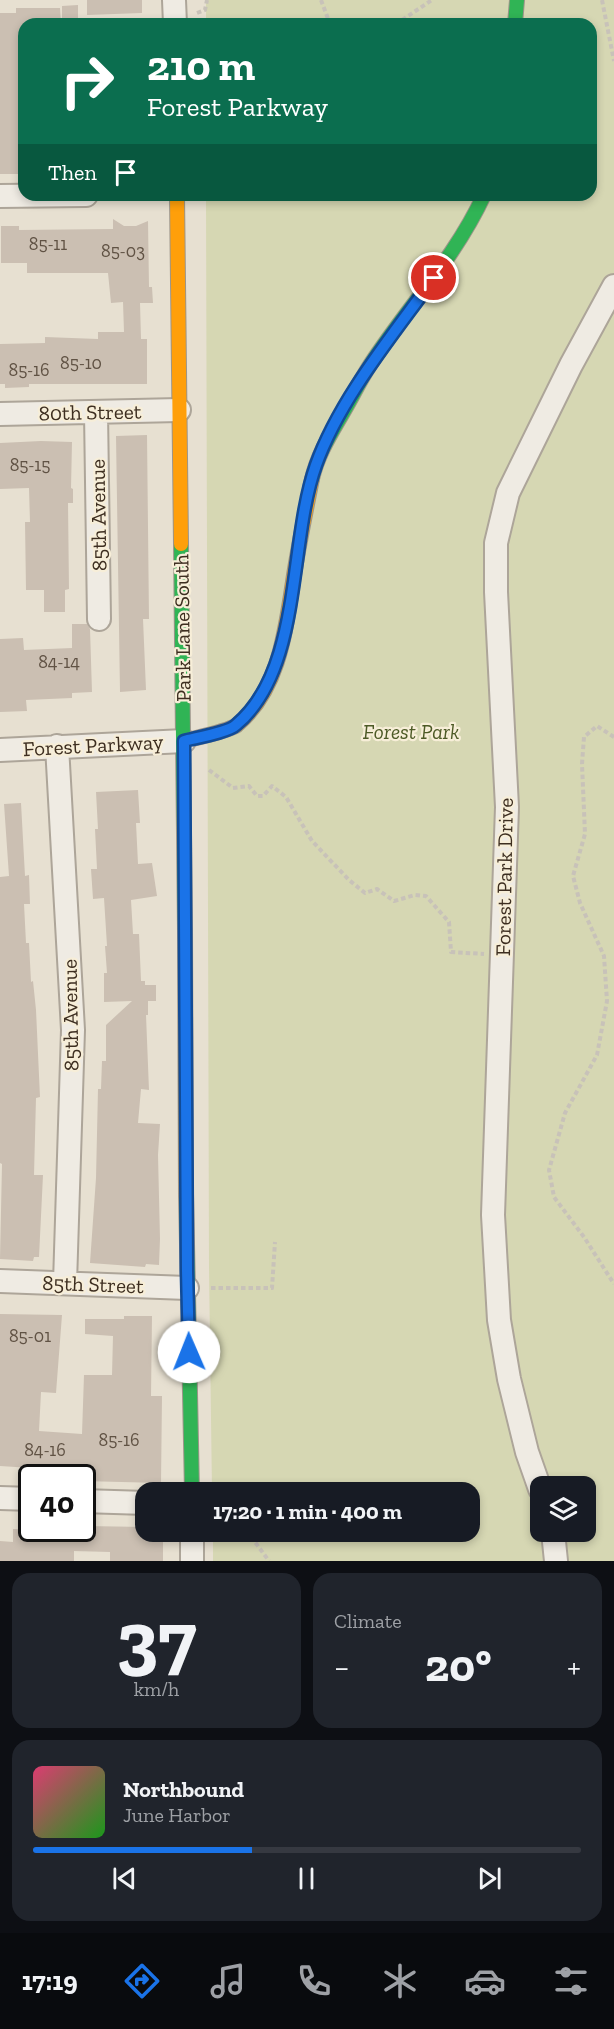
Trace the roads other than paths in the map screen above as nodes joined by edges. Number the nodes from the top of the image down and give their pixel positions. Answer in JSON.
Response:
{"nodes":[{"id":1,"x":174,"y":0,"type":"edge"},
{"id":2,"x":517,"y":0,"type":"edge"},
{"id":3,"x":175,"y":18,"type":"edge"},
{"id":4,"x":516,"y":18,"type":"edge"},
{"id":5,"x":0,"y":196,"type":"edge"},
{"id":6,"x":18,"y":196,"type":"edge"},
{"id":7,"x":177,"y":201,"type":"edge"},
{"id":8,"x":481,"y":201,"type":"edge"},
{"id":9,"x":614,"y":286,"type":"edge"},
{"id":10,"x":179,"y":410,"type":"junction"},
{"id":11,"x":96,"y":412,"type":"junction"},
{"id":12,"x":0,"y":414,"type":"edge"},
{"id":13,"x":99,"y":619,"type":"dead end"},
{"id":14,"x":184,"y":741,"type":"junction"},
{"id":15,"x":57,"y":746,"type":"junction"},
{"id":16,"x":0,"y":750,"type":"edge"},
{"id":17,"x":0,"y":1281,"type":"edge"},
{"id":18,"x":65,"y":1284,"type":"junction"},
{"id":19,"x":187,"y":1288,"type":"junction"},
{"id":20,"x":535,"y":1476,"type":"edge"},
{"id":21,"x":192,"y":1482,"type":"edge"},
{"id":22,"x":0,"y":1498,"type":"edge"},
{"id":23,"x":18,"y":1499,"type":"edge"},
{"id":24,"x":96,"y":1501,"type":"edge"},
{"id":25,"x":135,"y":1503,"type":"edge"},
{"id":26,"x":192,"y":1542,"type":"edge"},
{"id":27,"x":554,"y":1542,"type":"edge"},
{"id":28,"x":192,"y":1561,"type":"edge"},
{"id":29,"x":555,"y":1561,"type":"edge"}],
"edges":[{"from":1,"to":3,"type":"street"},
{"from":2,"to":4,"type":"street"},
{"from":5,"to":6,"type":"street"},
{"from":7,"to":10,"type":"street","name":"Park Lane South"},
{"from":8,"to":14,"type":"street","name":"Forest Parkway"},
{"from":9,"to":20,"type":"street","name":"Forest Park Drive"},
{"from":10,"to":11,"type":"street","name":"80th Street"},
{"from":10,"to":14,"type":"street","name":"Park Lane South"},
{"from":11,"to":12,"type":"street","name":"80th Street"},
{"from":11,"to":13,"type":"street","name":"85th Avenue"},
{"from":14,"to":15,"type":"street","name":"Forest Parkway"},
{"from":14,"to":19,"type":"street","name":"Park Lane South"},
{"from":15,"to":16,"type":"street","name":"Forest Parkway"},
{"from":15,"to":18,"type":"street","name":"85th Avenue"},
{"from":17,"to":18,"type":"street","name":"85th Street"},
{"from":18,"to":19,"type":"street","name":"85th Street"},
{"from":19,"to":21,"type":"street","name":"Park Lane South"},
{"from":22,"to":23,"type":"street"},
{"from":24,"to":25,"type":"street"},
{"from":26,"to":28,"type":"street"},
{"from":27,"to":29,"type":"street"}]}
